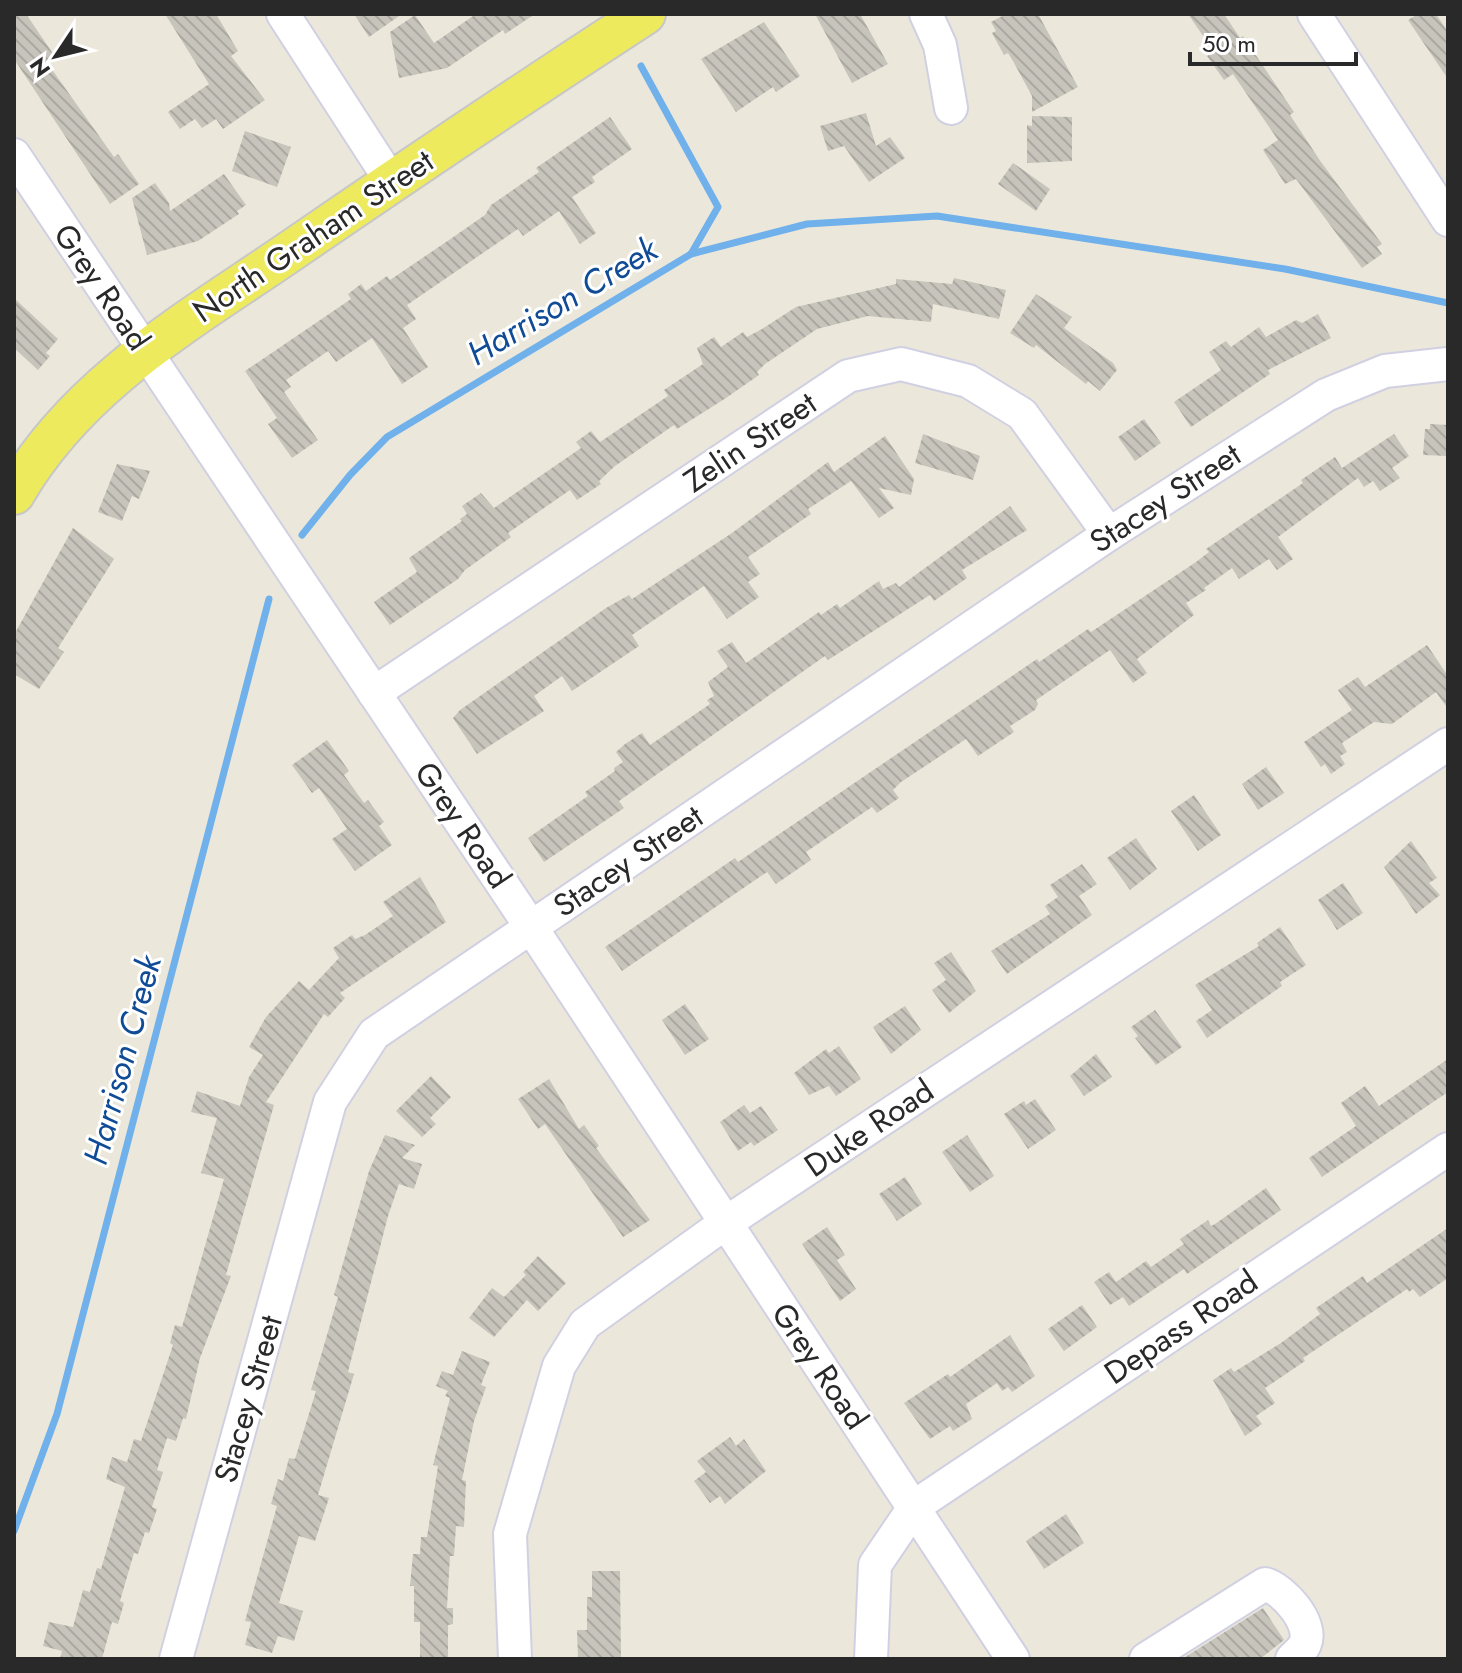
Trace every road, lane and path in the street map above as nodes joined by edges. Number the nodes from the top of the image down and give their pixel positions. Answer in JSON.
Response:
{"nodes":[{"id":1,"x":283,"y":14,"type":"edge"},
{"id":2,"x":645,"y":14,"type":"edge"},
{"id":3,"x":926,"y":14,"type":"edge"},
{"id":4,"x":1314,"y":14,"type":"edge"},
{"id":5,"x":951,"y":108,"type":"dead end"},
{"id":6,"x":14,"y":155,"type":"edge"},
{"id":7,"x":391,"y":181,"type":"junction"},
{"id":8,"x":1448,"y":220,"type":"edge"},
{"id":9,"x":144,"y":352,"type":"junction"},
{"id":10,"x":1448,"y":364,"type":"edge"},
{"id":11,"x":14,"y":494,"type":"edge"},
{"id":12,"x":1109,"y":534,"type":"junction"},
{"id":13,"x":374,"y":693,"type":"junction"},
{"id":14,"x":1448,"y":744,"type":"edge"},
{"id":15,"x":531,"y":927,"type":"junction"},
{"id":16,"x":1448,"y":1149,"type":"edge"},
{"id":17,"x":724,"y":1224,"type":"junction"},
{"id":18,"x":915,"y":1506,"type":"junction"},
{"id":19,"x":176,"y":1659,"type":"edge"},
{"id":20,"x":515,"y":1659,"type":"edge"},
{"id":21,"x":871,"y":1659,"type":"edge"},
{"id":22,"x":1013,"y":1659,"type":"edge"},
{"id":23,"x":1146,"y":1659,"type":"edge"},
{"id":24,"x":1292,"y":1659,"type":"edge"}],
"edges":[{"from":1,"to":7,"type":"street"},
{"from":2,"to":7,"type":"main road","name":"North Graham Street"},
{"from":3,"to":5,"type":"street"},
{"from":4,"to":8,"type":"street"},
{"from":6,"to":9,"type":"street","name":"Grey Road"},
{"from":7,"to":9,"type":"main road","name":"North Graham Street"},
{"from":9,"to":11,"type":"main road","name":"North Graham Street"},
{"from":9,"to":13,"type":"street","name":"Grey Road"},
{"from":10,"to":12,"type":"street","name":"Stacey Street"},
{"from":12,"to":13,"type":"street","name":"Zelin Street"},
{"from":12,"to":15,"type":"street","name":"Stacey Street"},
{"from":13,"to":15,"type":"street","name":"Grey Road"},
{"from":14,"to":17,"type":"street","name":"Duke Road"},
{"from":15,"to":17,"type":"street","name":"Grey Road"},
{"from":15,"to":19,"type":"street","name":"Stacey Street"},
{"from":16,"to":18,"type":"street","name":"Depass Road"},
{"from":17,"to":18,"type":"street","name":"Grey Road"},
{"from":17,"to":20,"type":"street","name":"Duke Road"},
{"from":18,"to":21,"type":"street"},
{"from":18,"to":22,"type":"street","name":"Grey Road"},
{"from":23,"to":24,"type":"street"}]}
